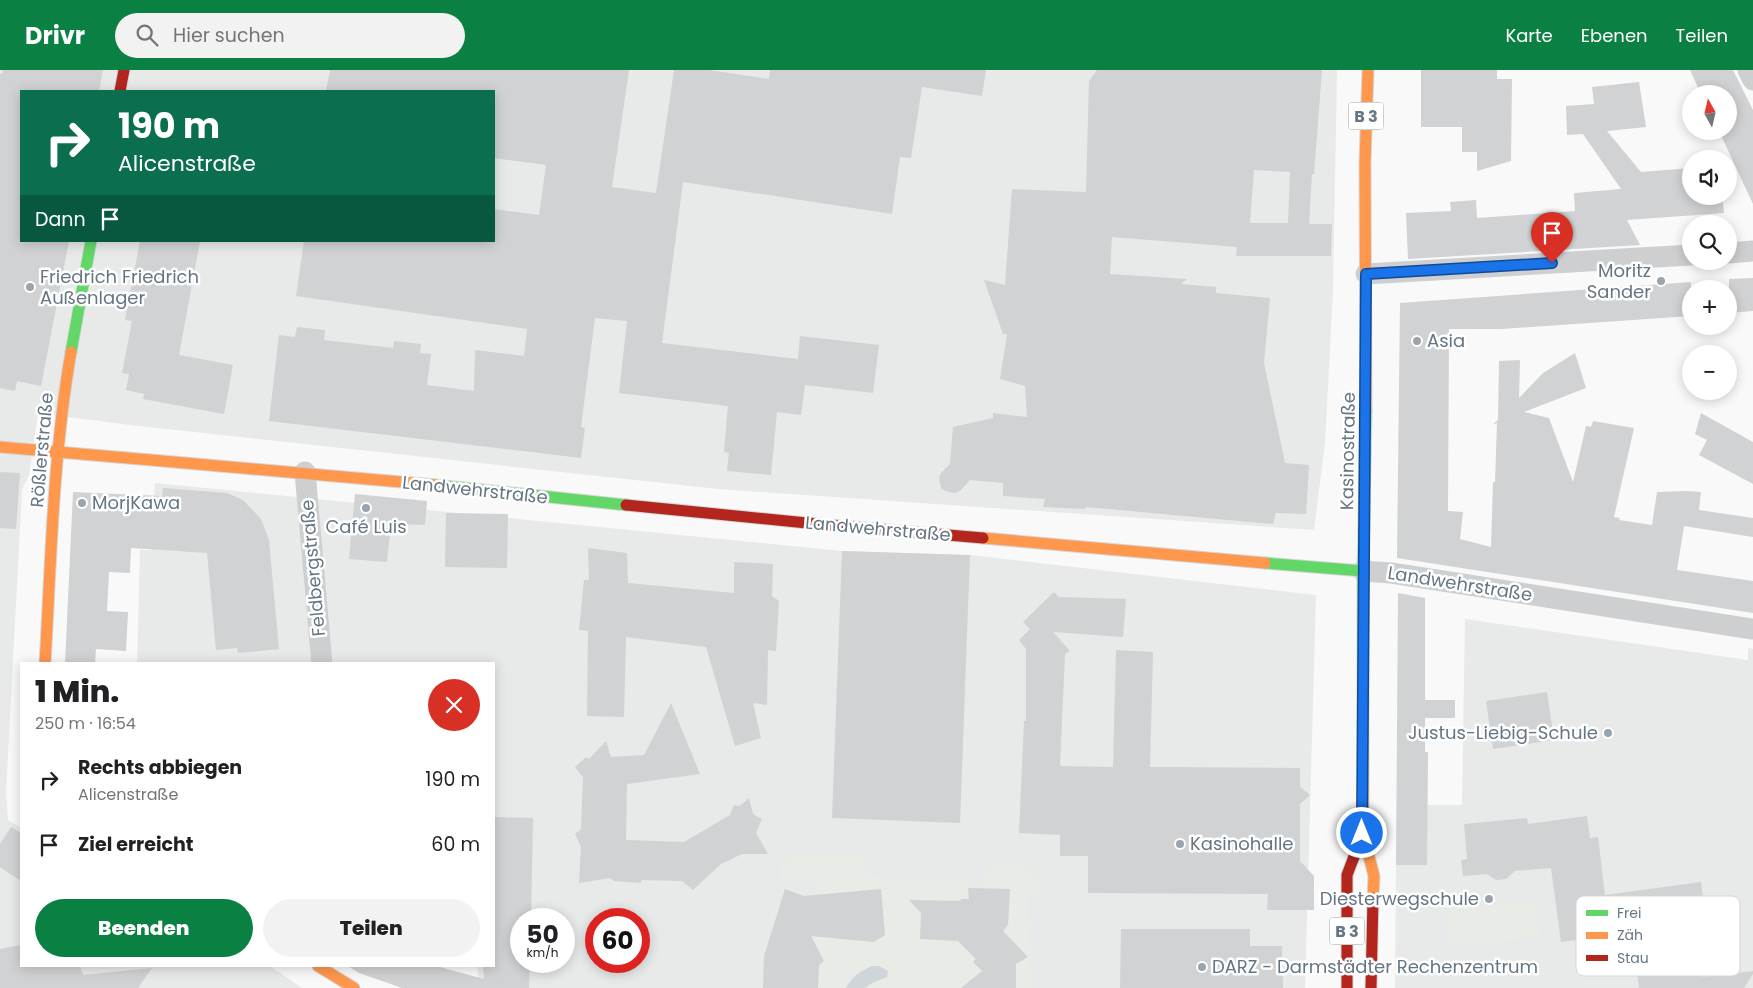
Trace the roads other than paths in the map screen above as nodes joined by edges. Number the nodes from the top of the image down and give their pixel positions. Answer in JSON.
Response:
{"nodes":[{"id":1,"x":124,"y":70,"type":"edge"},
{"id":2,"x":1368,"y":70,"type":"edge"},
{"id":3,"x":1748,"y":70,"type":"edge"},
{"id":4,"x":1753,"y":80,"type":"edge"},
{"id":5,"x":120,"y":90,"type":"edge"},
{"id":6,"x":91,"y":242,"type":"edge"},
{"id":7,"x":1753,"y":251,"type":"edge"},
{"id":8,"x":1737,"y":252,"type":"edge"},
{"id":9,"x":1682,"y":256,"type":"edge"},
{"id":10,"x":1366,"y":274,"type":"junction"},
{"id":11,"x":0,"y":447,"type":"edge"},
{"id":12,"x":58,"y":452,"type":"junction"},
{"id":13,"x":305,"y":472,"type":"junction"},
{"id":14,"x":1363,"y":571,"type":"junction"},
{"id":15,"x":1753,"y":629,"type":"edge"},
{"id":16,"x":45,"y":662,"type":"edge"},
{"id":17,"x":322,"y":662,"type":"edge"},
{"id":18,"x":1362,"y":833,"type":"junction"},
{"id":19,"x":320,"y":967,"type":"edge"},
{"id":20,"x":351,"y":982,"type":"edge"},
{"id":21,"x":1347,"y":988,"type":"edge"},
{"id":22,"x":1371,"y":988,"type":"edge"}],
"edges":[{"from":1,"to":5,"type":"street"},
{"from":2,"to":10,"type":"street","name":"Kasinostraße","number":"B 3"},
{"from":3,"to":4,"type":"street"},
{"from":6,"to":12,"type":"street","name":"Rößlerstraße"},
{"from":7,"to":8,"type":"street"},
{"from":9,"to":10,"type":"street"},
{"from":10,"to":14,"type":"street","name":"Kasinostraße","number":"B 3"},
{"from":11,"to":12,"type":"street","name":"Landwehrstraße"},
{"from":12,"to":13,"type":"street","name":"Landwehrstraße"},
{"from":12,"to":16,"type":"street","name":"Rößlerstraße"},
{"from":13,"to":14,"type":"street","name":"Landwehrstraße"},
{"from":13,"to":17,"type":"street","name":"Feldbergstraße"},
{"from":14,"to":15,"type":"street","name":"Landwehrstraße"},
{"from":14,"to":18,"type":"street","name":"Kasinostraße","number":"B 3"},
{"from":18,"to":21,"type":"street","name":"Kasinostraße","number":"B 3"},
{"from":18,"to":22,"type":"street","name":"Kasinostraße","number":"B 3"},
{"from":19,"to":20,"type":"street"}]}
